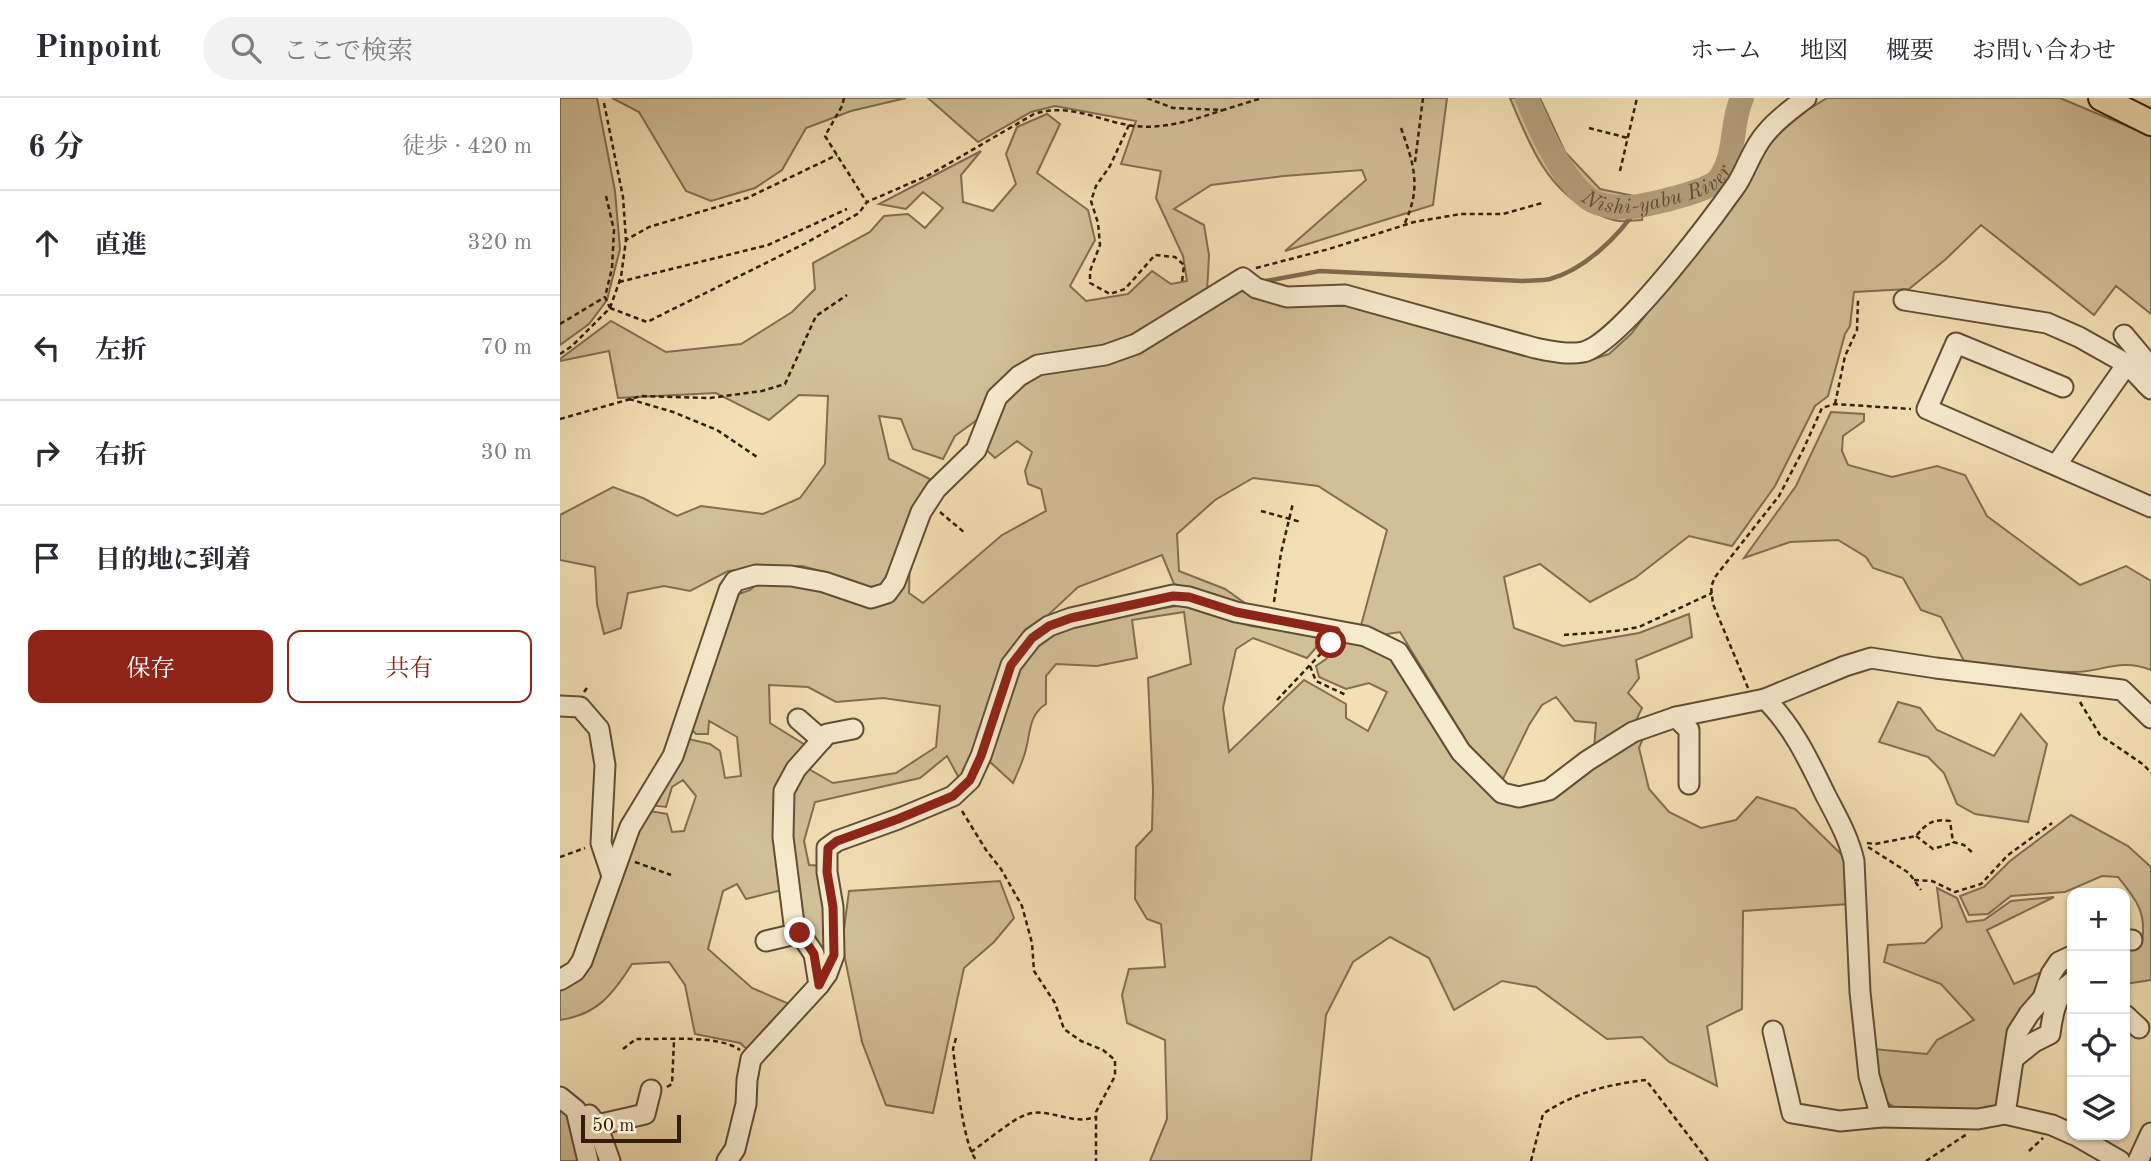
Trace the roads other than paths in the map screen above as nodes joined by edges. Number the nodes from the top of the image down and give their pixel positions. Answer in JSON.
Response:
{"nodes":[{"id":1,"x":1806,"y":98,"type":"edge"},
{"id":2,"x":2102,"y":98,"type":"edge"},
{"id":3,"x":2151,"y":123,"type":"edge"},
{"id":4,"x":1904,"y":300,"type":"dead end"},
{"id":5,"x":2124,"y":335,"type":"dead end"},
{"id":6,"x":2127,"y":364,"type":"junction"},
{"id":7,"x":2148,"y":386,"type":"edge"},
{"id":8,"x":2063,"y":387,"type":"dead end"},
{"id":9,"x":2057,"y":464,"type":"junction"},
{"id":10,"x":2151,"y":506,"type":"edge"},
{"id":11,"x":1765,"y":699,"type":"junction"},
{"id":12,"x":560,"y":706,"type":"edge"},
{"id":13,"x":1676,"y":718,"type":"junction"},
{"id":14,"x":2151,"y":718,"type":"edge"},
{"id":15,"x":798,"y":719,"type":"dead end"},
{"id":16,"x":853,"y":729,"type":"dead end"},
{"id":17,"x":822,"y":740,"type":"junction"},
{"id":18,"x":1689,"y":784,"type":"dead end"},
{"id":19,"x":612,"y":876,"type":"junction"},
{"id":20,"x":800,"y":933,"type":"junction"},
{"id":21,"x":766,"y":941,"type":"dead end"},
{"id":22,"x":2067,"y":958,"type":"edge"},
{"id":23,"x":560,"y":980,"type":"edge"},
{"id":24,"x":819,"y":985,"type":"junction"},
{"id":25,"x":2067,"y":986,"type":"edge"},
{"id":26,"x":1773,"y":1031,"type":"dead end"},
{"id":27,"x":2014,"y":1058,"type":"junction"},
{"id":28,"x":649,"y":1096,"type":"road end"},
{"id":29,"x":560,"y":1097,"type":"edge"},
{"id":30,"x":576,"y":1110,"type":"junction"},
{"id":31,"x":2005,"y":1114,"type":"junction"},
{"id":32,"x":1881,"y":1117,"type":"junction"},
{"id":33,"x":597,"y":1125,"type":"junction"},
{"id":34,"x":2067,"y":1131,"type":"edge"},
{"id":35,"x":2151,"y":1133,"type":"edge"},
{"id":36,"x":2083,"y":1140,"type":"edge"},
{"id":37,"x":588,"y":1161,"type":"edge"},
{"id":38,"x":610,"y":1161,"type":"edge"},
{"id":39,"x":727,"y":1161,"type":"edge"},
{"id":40,"x":2120,"y":1161,"type":"edge"},
{"id":41,"x":2137,"y":1161,"type":"edge"}],
"edges":[{"from":1,"to":19,"type":"street"},
{"from":2,"to":3,"type":"main road"},
{"from":4,"to":6,"type":"street"},
{"from":5,"to":7,"type":"street"},
{"from":6,"to":7,"type":"street"},
{"from":6,"to":9,"type":"street"},
{"from":8,"to":9,"type":"street"},
{"from":9,"to":10,"type":"street"},
{"from":11,"to":13,"type":"street"},
{"from":11,"to":14,"type":"street"},
{"from":11,"to":32,"type":"street"},
{"from":12,"to":19,"type":"street"},
{"from":13,"to":18,"type":"street"},
{"from":13,"to":24,"type":"street"},
{"from":15,"to":17,"type":"street"},
{"from":16,"to":17,"type":"street"},
{"from":17,"to":20,"type":"street"},
{"from":19,"to":23,"type":"street"},
{"from":20,"to":21,"type":"street"},
{"from":20,"to":24,"type":"street"},
{"from":22,"to":27,"type":"street"},
{"from":24,"to":39,"type":"street"},
{"from":25,"to":27,"type":"street"},
{"from":26,"to":32,"type":"street"},
{"from":27,"to":31,"type":"street"},
{"from":28,"to":33,"type":"street"},
{"from":29,"to":30,"type":"street"},
{"from":30,"to":33,"type":"street"},
{"from":30,"to":37,"type":"street"},
{"from":31,"to":32,"type":"street"},
{"from":31,"to":34,"type":"street"},
{"from":33,"to":38,"type":"street"},
{"from":35,"to":41,"type":"street"},
{"from":36,"to":40,"type":"street"}]}
